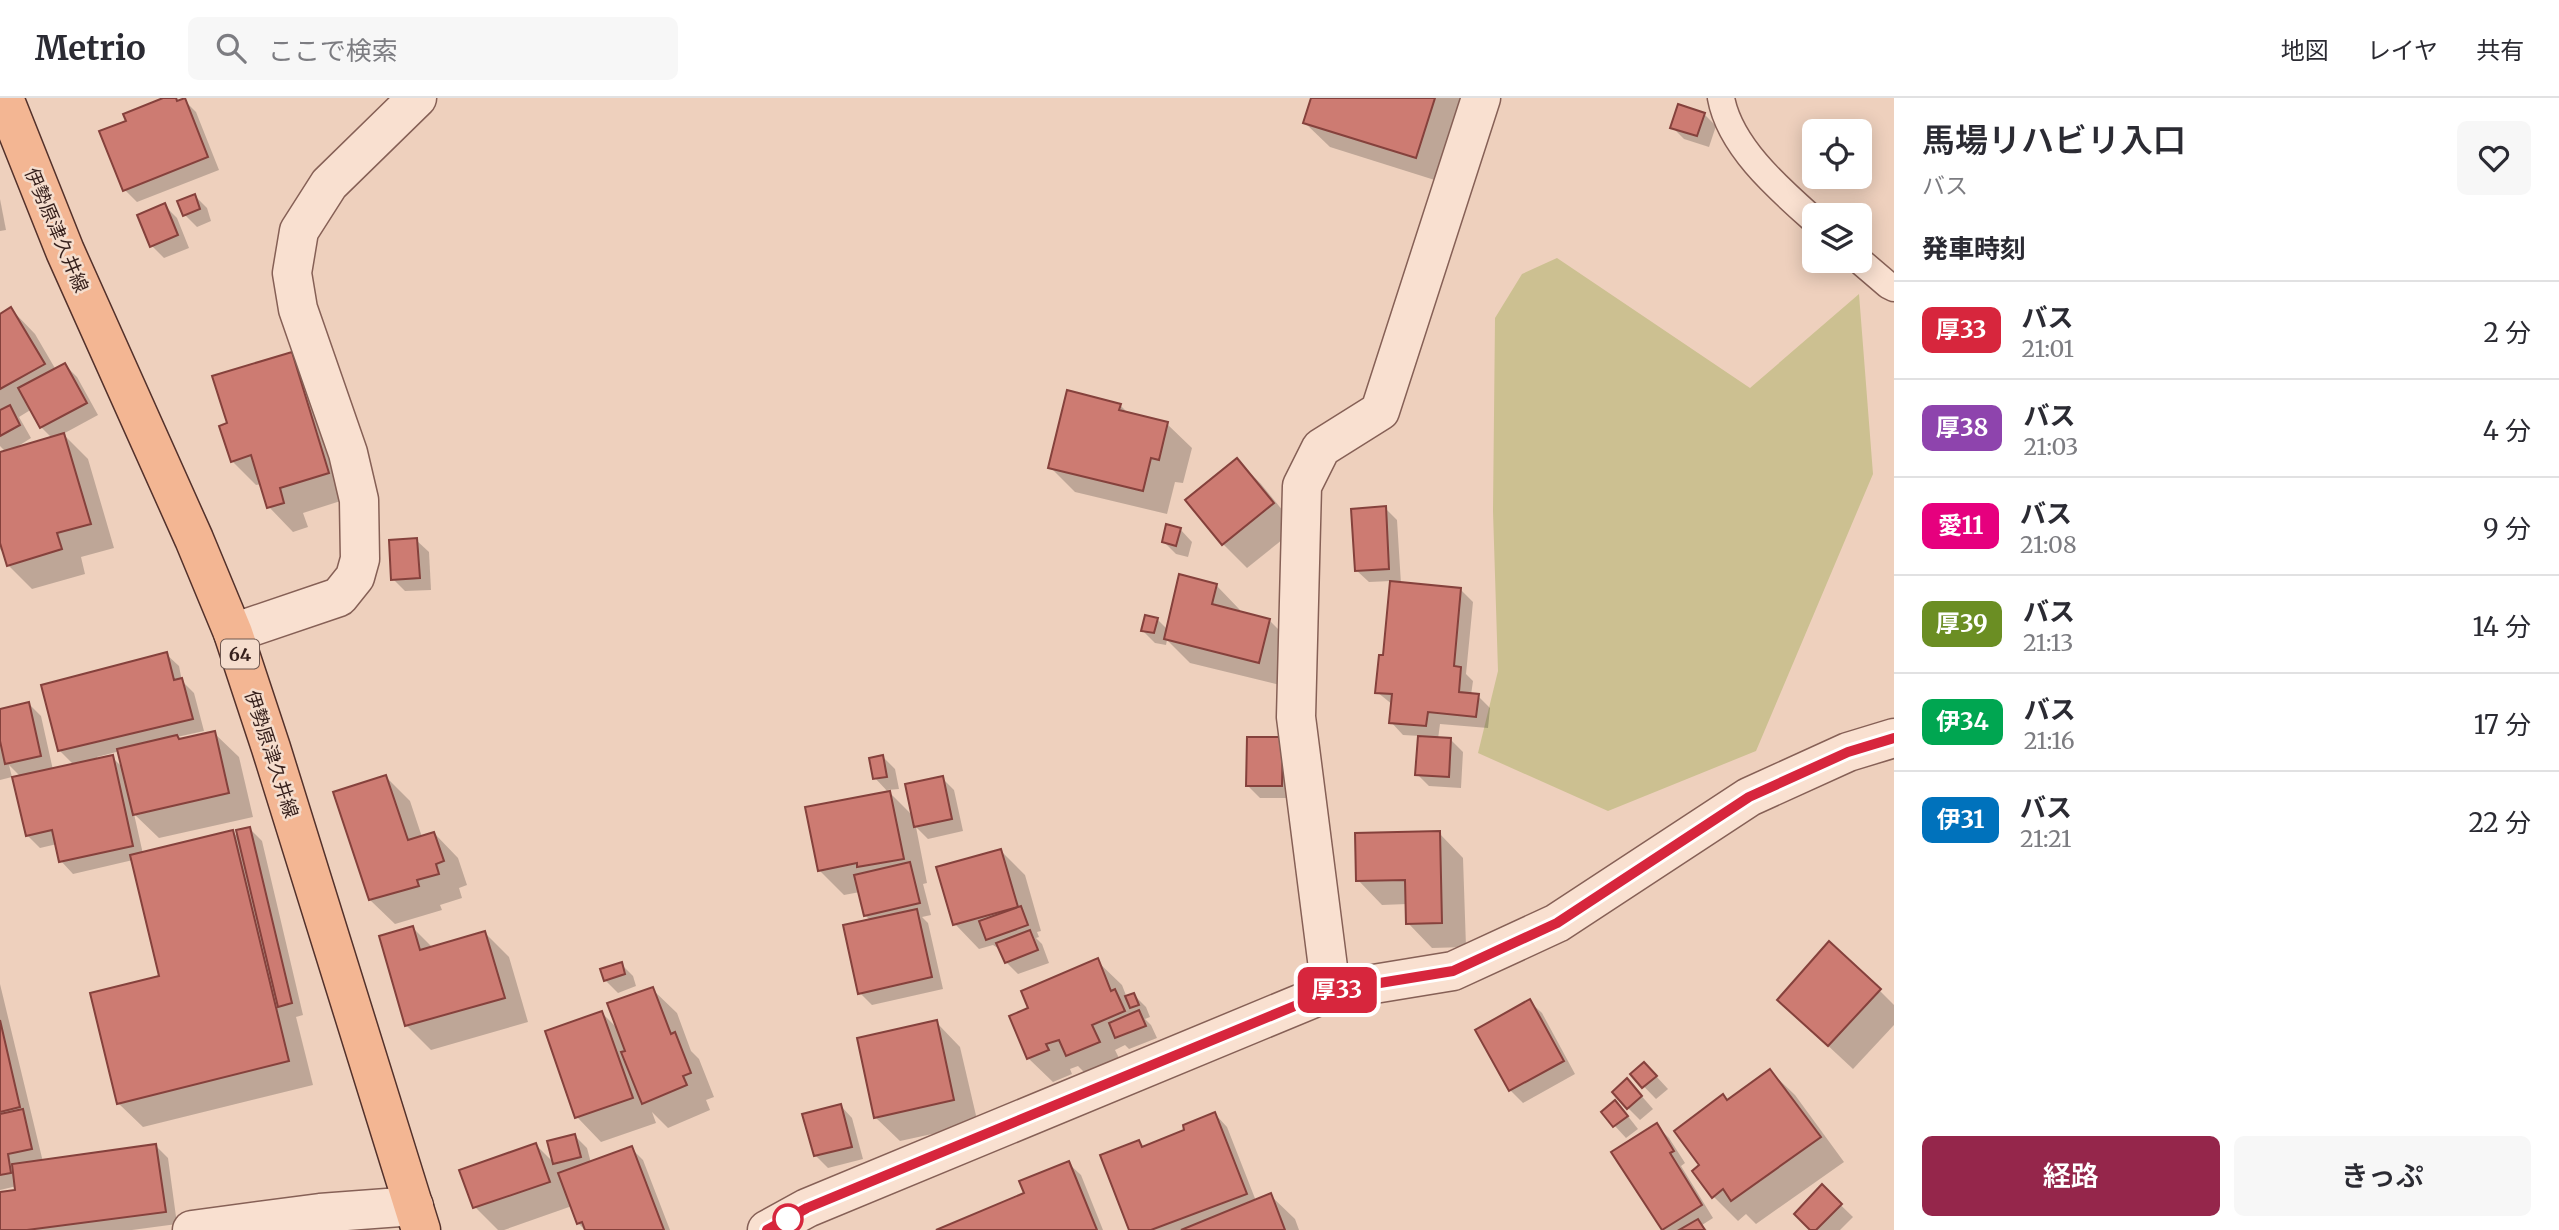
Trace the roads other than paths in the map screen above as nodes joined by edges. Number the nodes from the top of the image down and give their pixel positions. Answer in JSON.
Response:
{"nodes":[{"id":1,"x":417,"y":98,"type":"edge"},
{"id":2,"x":1481,"y":98,"type":"edge"},
{"id":3,"x":1721,"y":98,"type":"edge"},
{"id":4,"x":5,"y":112,"type":"edge"},
{"id":5,"x":1802,"y":210,"type":"edge"},
{"id":6,"x":1872,"y":271,"type":"edge"},
{"id":7,"x":1894,"y":288,"type":"edge"},
{"id":8,"x":233,"y":633,"type":"junction"},
{"id":9,"x":1894,"y":738,"type":"edge"},
{"id":10,"x":1331,"y":991,"type":"junction"},
{"id":11,"x":418,"y":1218,"type":"edge"},
{"id":12,"x":192,"y":1230,"type":"edge"},
{"id":13,"x":767,"y":1230,"type":"edge"}],
"edges":[{"from":1,"to":8,"type":"street"},
{"from":2,"to":10,"type":"street"},
{"from":3,"to":5,"type":"lane"},
{"from":4,"to":8,"type":"main road","name":"伊勢原津久井線","number":"64"},
{"from":6,"to":7,"type":"lane"},
{"from":8,"to":11,"type":"main road","name":"伊勢原津久井線","number":"64"},
{"from":9,"to":10,"type":"street"},
{"from":10,"to":13,"type":"street"},
{"from":11,"to":12,"type":"street"}]}
